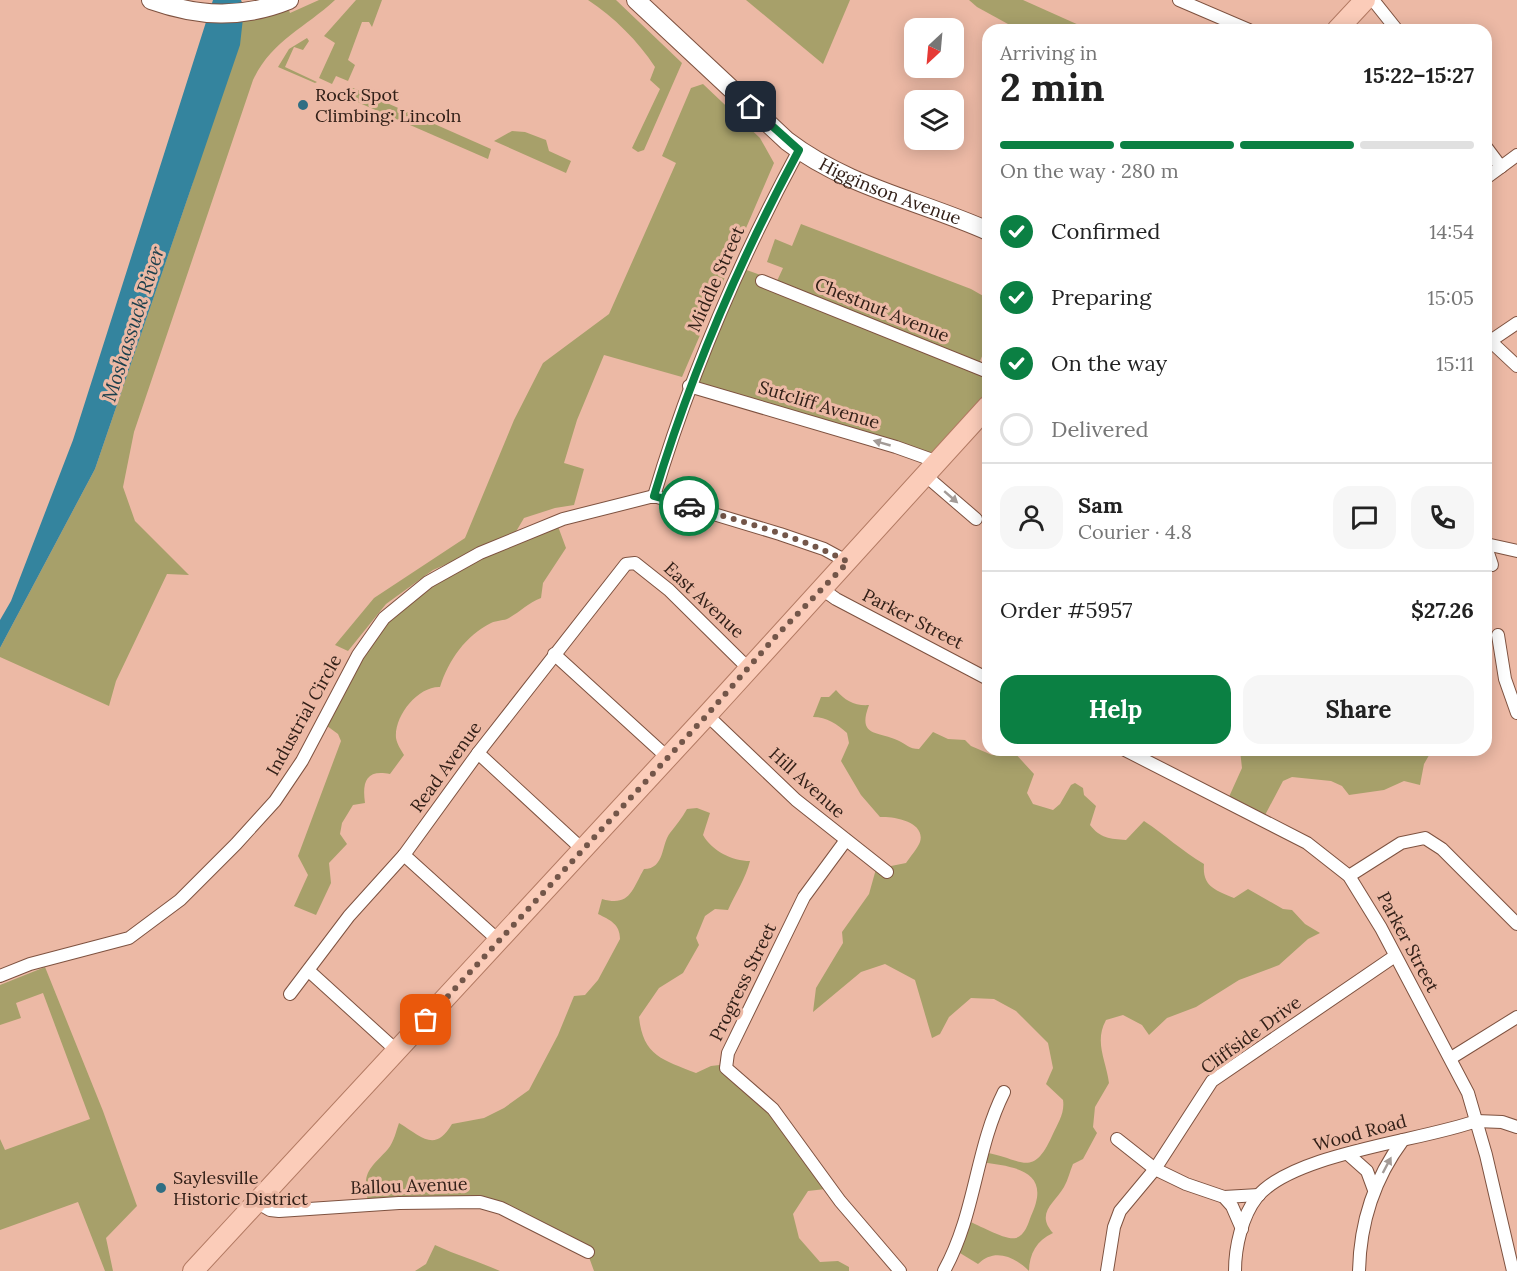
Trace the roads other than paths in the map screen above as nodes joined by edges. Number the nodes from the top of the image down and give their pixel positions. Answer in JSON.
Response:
{"nodes":[{"id":1,"x":151,"y":0,"type":"edge"},
{"id":2,"x":289,"y":0,"type":"edge"},
{"id":3,"x":636,"y":0,"type":"edge"},
{"id":4,"x":1179,"y":0,"type":"edge"},
{"id":5,"x":1365,"y":0,"type":"edge"},
{"id":6,"x":1372,"y":0,"type":"edge"},
{"id":7,"x":1235,"y":24,"type":"edge"},
{"id":8,"x":1343,"y":24,"type":"edge"},
{"id":9,"x":1392,"y":24,"type":"edge"},
{"id":10,"x":799,"y":150,"type":"junction"},
{"id":11,"x":1492,"y":155,"type":"edge"},
{"id":12,"x":1517,"y":155,"type":"edge"},
{"id":13,"x":1501,"y":167,"type":"junction"},
{"id":14,"x":1492,"y":174,"type":"edge"},
{"id":15,"x":982,"y":229,"type":"edge"},
{"id":16,"x":762,"y":280,"type":"dead end"},
{"id":17,"x":1517,"y":323,"type":"edge"},
{"id":18,"x":1492,"y":338,"type":"edge"},
{"id":19,"x":1492,"y":344,"type":"edge"},
{"id":20,"x":1517,"y":366,"type":"edge"},
{"id":21,"x":982,"y":370,"type":"edge"},
{"id":22,"x":689,"y":386,"type":"junction"},
{"id":23,"x":982,"y":413,"type":"edge"},
{"id":24,"x":932,"y":469,"type":"junction"},
{"id":25,"x":654,"y":496,"type":"junction"},
{"id":26,"x":976,"y":519,"type":"dead end"},
{"id":27,"x":1492,"y":547,"type":"edge"},
{"id":28,"x":1517,"y":551,"type":"edge"},
{"id":29,"x":632,"y":562,"type":"joint"},
{"id":30,"x":848,"y":562,"type":"junction"},
{"id":31,"x":822,"y":590,"type":"junction"},
{"id":32,"x":1498,"y":635,"type":"dead end"},
{"id":33,"x":554,"y":654,"type":"junction"},
{"id":34,"x":749,"y":669,"type":"junction"},
{"id":35,"x":982,"y":676,"type":"edge"},
{"id":36,"x":1517,"y":713,"type":"edge"},
{"id":37,"x":707,"y":715,"type":"junction"},
{"id":38,"x":478,"y":753,"type":"junction"},
{"id":39,"x":1137,"y":756,"type":"edge"},
{"id":40,"x":667,"y":757,"type":"junction"},
{"id":41,"x":846,"y":840,"type":"junction"},
{"id":42,"x":582,"y":849,"type":"junction"},
{"id":43,"x":404,"y":855,"type":"junction"},
{"id":44,"x":887,"y":872,"type":"dead end"},
{"id":45,"x":1349,"y":876,"type":"junction"},
{"id":46,"x":1517,"y":924,"type":"edge"},
{"id":47,"x":498,"y":940,"type":"junction"},
{"id":48,"x":1395,"y":957,"type":"junction"},
{"id":49,"x":309,"y":971,"type":"junction"},
{"id":50,"x":0,"y":976,"type":"edge"},
{"id":51,"x":290,"y":994,"type":"dead end"},
{"id":52,"x":1517,"y":1017,"type":"edge"},
{"id":53,"x":397,"y":1052,"type":"junction"},
{"id":54,"x":1451,"y":1058,"type":"junction"},
{"id":55,"x":1004,"y":1092,"type":"dead end"},
{"id":56,"x":1476,"y":1121,"type":"junction"},
{"id":57,"x":1517,"y":1127,"type":"edge"},
{"id":58,"x":1117,"y":1139,"type":"dead end"},
{"id":59,"x":1403,"y":1140,"type":"junction"},
{"id":60,"x":1348,"y":1155,"type":"junction"},
{"id":61,"x":1155,"y":1169,"type":"junction"},
{"id":62,"x":1374,"y":1190,"type":"junction"},
{"id":63,"x":1259,"y":1195,"type":"junction"},
{"id":64,"x":1224,"y":1197,"type":"junction"},
{"id":65,"x":258,"y":1203,"type":"junction"},
{"id":66,"x":1242,"y":1229,"type":"junction"},
{"id":67,"x":588,"y":1252,"type":"dead end"},
{"id":68,"x":193,"y":1271,"type":"edge"},
{"id":69,"x":900,"y":1271,"type":"edge"},
{"id":70,"x":944,"y":1271,"type":"edge"},
{"id":71,"x":1107,"y":1271,"type":"edge"},
{"id":72,"x":1235,"y":1271,"type":"edge"},
{"id":73,"x":1359,"y":1271,"type":"edge"},
{"id":74,"x":1513,"y":1271,"type":"edge"}],
"edges":[{"from":1,"to":2,"type":"street"},
{"from":3,"to":10,"type":"street","name":"Higginson Avenue"},
{"from":4,"to":7,"type":"street"},
{"from":5,"to":8,"type":"main road"},
{"from":6,"to":9,"type":"street"},
{"from":10,"to":15,"type":"street","name":"Higginson Avenue"},
{"from":10,"to":22,"type":"street","name":"Middle Street"},
{"from":11,"to":13,"type":"street"},
{"from":12,"to":13,"type":"street"},
{"from":13,"to":14,"type":"street"},
{"from":16,"to":21,"type":"street","name":"Chestnut Avenue"},
{"from":17,"to":18,"type":"street"},
{"from":19,"to":20,"type":"street"},
{"from":24,"to":22,"type":"street","name":"Sutcliff Avenue","one_way":true},
{"from":22,"to":25,"type":"street","name":"Middle Street"},
{"from":23,"to":24,"type":"main road"},
{"from":24,"to":26,"type":"street","one_way":true},
{"from":24,"to":30,"type":"main road"},
{"from":25,"to":30,"type":"street"},
{"from":25,"to":50,"type":"street","name":"Industrial Circle"},
{"from":27,"to":28,"type":"street"},
{"from":29,"to":33,"type":"street","name":"Read Avenue"},
{"from":29,"to":34,"type":"street","name":"East Avenue"},
{"from":30,"to":31,"type":"main road"},
{"from":31,"to":34,"type":"main road"},
{"from":31,"to":35,"type":"street","name":"Parker Street"},
{"from":32,"to":36,"type":"street"},
{"from":33,"to":38,"type":"street","name":"Read Avenue"},
{"from":33,"to":40,"type":"street"},
{"from":34,"to":37,"type":"main road"},
{"from":37,"to":40,"type":"main road"},
{"from":37,"to":41,"type":"street","name":"Hill Avenue"},
{"from":38,"to":42,"type":"street"},
{"from":38,"to":43,"type":"street","name":"Read Avenue"},
{"from":39,"to":45,"type":"street","name":"Parker Street"},
{"from":40,"to":42,"type":"main road"},
{"from":41,"to":44,"type":"street","name":"Hill Avenue"},
{"from":41,"to":69,"type":"street","name":"Progress Street"},
{"from":42,"to":47,"type":"main road"},
{"from":43,"to":47,"type":"street"},
{"from":43,"to":49,"type":"street","name":"Read Avenue"},
{"from":45,"to":46,"type":"street"},
{"from":45,"to":48,"type":"street","name":"Parker Street"},
{"from":47,"to":53,"type":"main road"},
{"from":48,"to":54,"type":"street","name":"Parker Street"},
{"from":48,"to":61,"type":"street","name":"Cliffside Drive"},
{"from":49,"to":51,"type":"street","name":"Read Avenue"},
{"from":49,"to":53,"type":"street"},
{"from":52,"to":54,"type":"street"},
{"from":53,"to":65,"type":"main road"},
{"from":54,"to":56,"type":"street","name":"Parker Street"},
{"from":55,"to":70,"type":"street"},
{"from":56,"to":57,"type":"street","name":"Wood Road"},
{"from":56,"to":59,"type":"street","name":"Wood Road"},
{"from":56,"to":74,"type":"street","name":"Parker Street"},
{"from":58,"to":61,"type":"street","name":"Wood Road"},
{"from":59,"to":60,"type":"street","name":"Wood Road"},
{"from":62,"to":59,"type":"street","one_way":true},
{"from":60,"to":62,"type":"street"},
{"from":60,"to":63,"type":"street","name":"Wood Road"},
{"from":61,"to":64,"type":"street","name":"Wood Road"},
{"from":61,"to":71,"type":"street","name":"Cliffside Drive"},
{"from":62,"to":73,"type":"street"},
{"from":63,"to":64,"type":"street","name":"Wood Road"},
{"from":63,"to":66,"type":"street"},
{"from":64,"to":66,"type":"street"},
{"from":65,"to":67,"type":"street","name":"Ballou Avenue"},
{"from":65,"to":68,"type":"main road"},
{"from":66,"to":72,"type":"street"}]}
